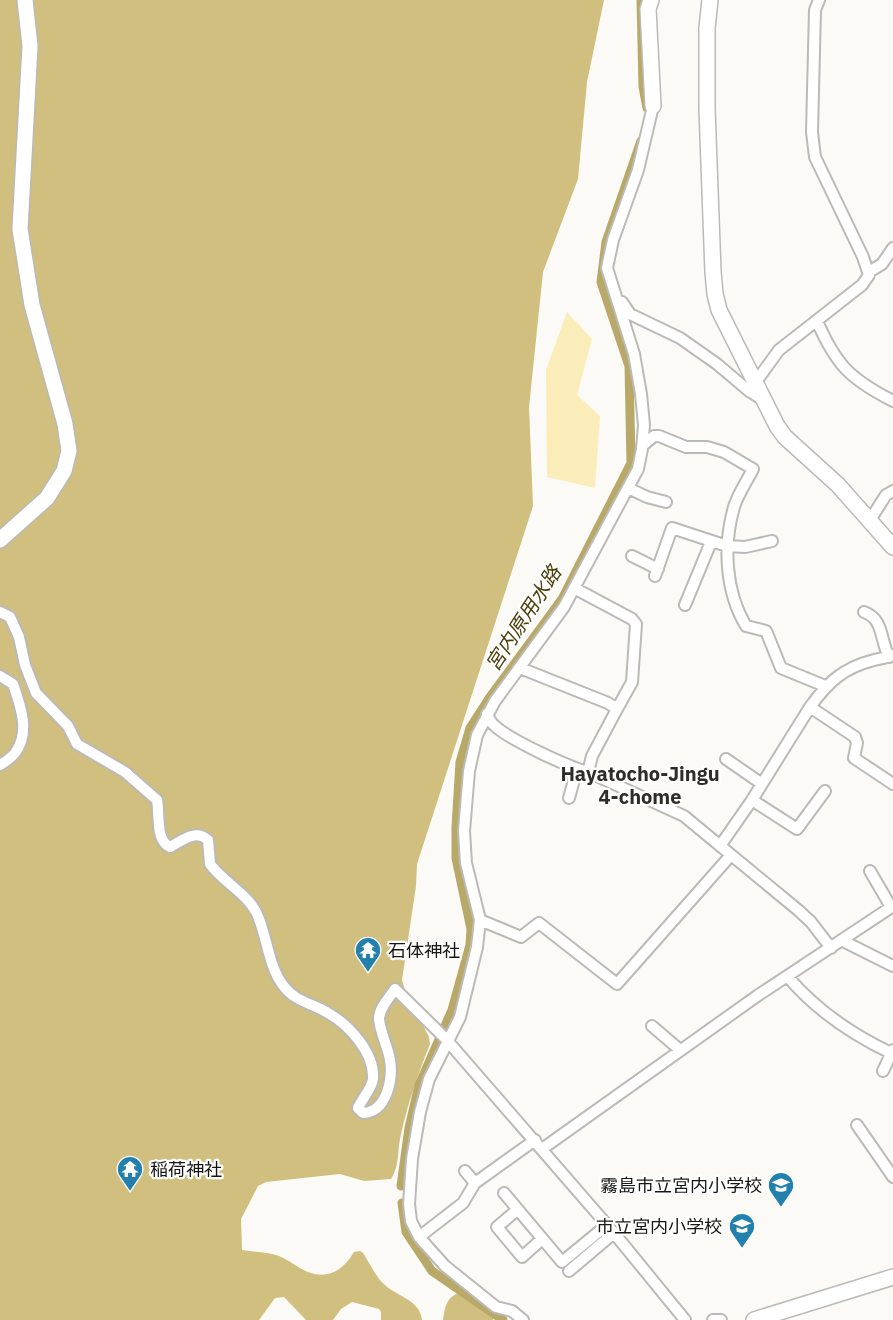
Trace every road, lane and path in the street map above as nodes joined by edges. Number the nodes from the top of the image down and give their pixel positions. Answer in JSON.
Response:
{"nodes":[{"id":1,"x":25,"y":0,"type":"edge"},
{"id":2,"x":651,"y":0,"type":"edge"},
{"id":3,"x":710,"y":0,"type":"edge"},
{"id":4,"x":819,"y":0,"type":"edge"},
{"id":5,"x":653,"y":106,"type":"joint"},
{"id":6,"x":893,"y":248,"type":"edge"},
{"id":7,"x":869,"y":272,"type":"junction"},
{"id":8,"x":613,"y":289,"type":"junction"},
{"id":9,"x":817,"y":321,"type":"junction"},
{"id":10,"x":754,"y":383,"type":"junction"},
{"id":11,"x":762,"y":399,"type":"junction"},
{"id":12,"x":893,"y":401,"type":"edge"},
{"id":13,"x":642,"y":446,"type":"junction"},
{"id":14,"x":628,"y":488,"type":"junction"},
{"id":15,"x":893,"y":491,"type":"edge"},
{"id":16,"x":666,"y":502,"type":"dead end"},
{"id":17,"x":870,"y":520,"type":"junction"},
{"id":18,"x":0,"y":540,"type":"edge"},
{"id":19,"x":772,"y":541,"type":"dead end"},
{"id":20,"x":711,"y":542,"type":"junction"},
{"id":21,"x":727,"y":546,"type":"junction"},
{"id":22,"x":893,"y":547,"type":"edge"},
{"id":23,"x":632,"y":556,"type":"dead end"},
{"id":24,"x":574,"y":588,"type":"junction"},
{"id":25,"x":684,"y":605,"type":"dead end"},
{"id":26,"x":0,"y":612,"type":"edge"},
{"id":27,"x":864,"y":612,"type":"dead end"},
{"id":28,"x":891,"y":656,"type":"edge"},
{"id":29,"x":520,"y":668,"type":"junction"},
{"id":30,"x":0,"y":676,"type":"edge"},
{"id":31,"x":825,"y":687,"type":"junction"},
{"id":32,"x":810,"y":707,"type":"junction"},
{"id":33,"x":617,"y":709,"type":"junction"},
{"id":34,"x":487,"y":714,"type":"junction"},
{"id":35,"x":726,"y":759,"type":"dead end"},
{"id":36,"x":0,"y":765,"type":"edge"},
{"id":37,"x":583,"y":771,"type":"junction"},
{"id":38,"x":762,"y":784,"type":"junction"},
{"id":39,"x":893,"y":784,"type":"edge"},
{"id":40,"x":825,"y":791,"type":"dead end"},
{"id":41,"x":569,"y":798,"type":"dead end"},
{"id":42,"x":752,"y":800,"type":"junction"},
{"id":43,"x":720,"y":846,"type":"junction"},
{"id":44,"x":731,"y":855,"type":"junction"},
{"id":45,"x":870,"y":872,"type":"dead end"},
{"id":46,"x":892,"y":907,"type":"edge"},
{"id":47,"x":480,"y":920,"type":"junction"},
{"id":48,"x":843,"y":941,"type":"junction"},
{"id":49,"x":831,"y":948,"type":"junction"},
{"id":50,"x":893,"y":966,"type":"edge"},
{"id":51,"x":788,"y":977,"type":"junction"},
{"id":52,"x":652,"y":1026,"type":"dead end"},
{"id":53,"x":447,"y":1040,"type":"junction"},
{"id":54,"x":680,"y":1050,"type":"junction"},
{"id":55,"x":892,"y":1052,"type":"edge"},
{"id":56,"x":883,"y":1071,"type":"dead end"},
{"id":57,"x":857,"y":1125,"type":"dead end"},
{"id":58,"x":535,"y":1140,"type":"junction"},
{"id":59,"x":542,"y":1149,"type":"junction"},
{"id":60,"x":465,"y":1171,"type":"dead end"},
{"id":61,"x":893,"y":1177,"type":"edge"},
{"id":62,"x":475,"y":1183,"type":"junction"},
{"id":63,"x":504,"y":1194,"type":"dead end"},
{"id":64,"x":517,"y":1210,"type":"junction"},
{"id":65,"x":610,"y":1229,"type":"junction"},
{"id":66,"x":419,"y":1237,"type":"junction"},
{"id":67,"x":542,"y":1239,"type":"junction"},
{"id":68,"x":569,"y":1271,"type":"dead end"},
{"id":69,"x":893,"y":1276,"type":"edge"},
{"id":70,"x":777,"y":1317,"type":"edge"},
{"id":71,"x":680,"y":1319,"type":"edge"},
{"id":72,"x":523,"y":1320,"type":"edge"},
{"id":73,"x":713,"y":1320,"type":"edge"},
{"id":74,"x":721,"y":1320,"type":"edge"},
{"id":75,"x":754,"y":1320,"type":"edge"}],
"edges":[{"from":1,"to":18,"type":"street"},
{"from":2,"to":5,"type":"street"},
{"from":3,"to":10,"type":"street"},
{"from":4,"to":7,"type":"street"},
{"from":5,"to":8,"type":"street"},
{"from":6,"to":7,"type":"street"},
{"from":7,"to":9,"type":"street"},
{"from":8,"to":11,"type":"street"},
{"from":8,"to":13,"type":"street"},
{"from":9,"to":10,"type":"street"},
{"from":9,"to":12,"type":"street"},
{"from":10,"to":11,"type":"street"},
{"from":11,"to":17,"type":"street"},
{"from":13,"to":14,"type":"street"},
{"from":13,"to":21,"type":"street"},
{"from":14,"to":16,"type":"street"},
{"from":14,"to":24,"type":"street"},
{"from":15,"to":17,"type":"street"},
{"from":17,"to":22,"type":"street"},
{"from":19,"to":21,"type":"street"},
{"from":20,"to":21,"type":"street"},
{"from":20,"to":23,"type":"street"},
{"from":20,"to":25,"type":"street"},
{"from":21,"to":31,"type":"street"},
{"from":24,"to":29,"type":"street"},
{"from":24,"to":33,"type":"street"},
{"from":26,"to":53,"type":"street"},
{"from":27,"to":28,"type":"street"},
{"from":28,"to":31,"type":"street"},
{"from":29,"to":33,"type":"street"},
{"from":29,"to":34,"type":"street"},
{"from":30,"to":36,"type":"street"},
{"from":31,"to":32,"type":"street"},
{"from":32,"to":38,"type":"street"},
{"from":32,"to":39,"type":"street"},
{"from":33,"to":37,"type":"street"},
{"from":34,"to":37,"type":"street"},
{"from":34,"to":47,"type":"street"},
{"from":35,"to":38,"type":"street"},
{"from":37,"to":41,"type":"street"},
{"from":37,"to":43,"type":"street"},
{"from":38,"to":42,"type":"street"},
{"from":40,"to":42,"type":"street"},
{"from":42,"to":43,"type":"street"},
{"from":43,"to":44,"type":"street"},
{"from":44,"to":47,"type":"street"},
{"from":44,"to":49,"type":"street"},
{"from":45,"to":46,"type":"street"},
{"from":46,"to":48,"type":"street"},
{"from":47,"to":53,"type":"street"},
{"from":48,"to":49,"type":"street"},
{"from":48,"to":50,"type":"street"},
{"from":49,"to":51,"type":"street"},
{"from":51,"to":54,"type":"street"},
{"from":51,"to":55,"type":"street"},
{"from":52,"to":54,"type":"street"},
{"from":53,"to":58,"type":"street"},
{"from":53,"to":66,"type":"street"},
{"from":54,"to":59,"type":"street"},
{"from":55,"to":56,"type":"street"},
{"from":57,"to":61,"type":"street"},
{"from":58,"to":59,"type":"street"},
{"from":58,"to":62,"type":"street"},
{"from":59,"to":65,"type":"street"},
{"from":60,"to":62,"type":"street"},
{"from":62,"to":66,"type":"street"},
{"from":63,"to":64,"type":"street"},
{"from":64,"to":67,"type":"street"},
{"from":64,"to":67,"type":"street"},
{"from":65,"to":67,"type":"street"},
{"from":65,"to":68,"type":"street"},
{"from":65,"to":71,"type":"street"},
{"from":66,"to":72,"type":"street"},
{"from":69,"to":70,"type":"street"},
{"from":70,"to":75,"type":"street"},
{"from":73,"to":74,"type":"street"}]}
